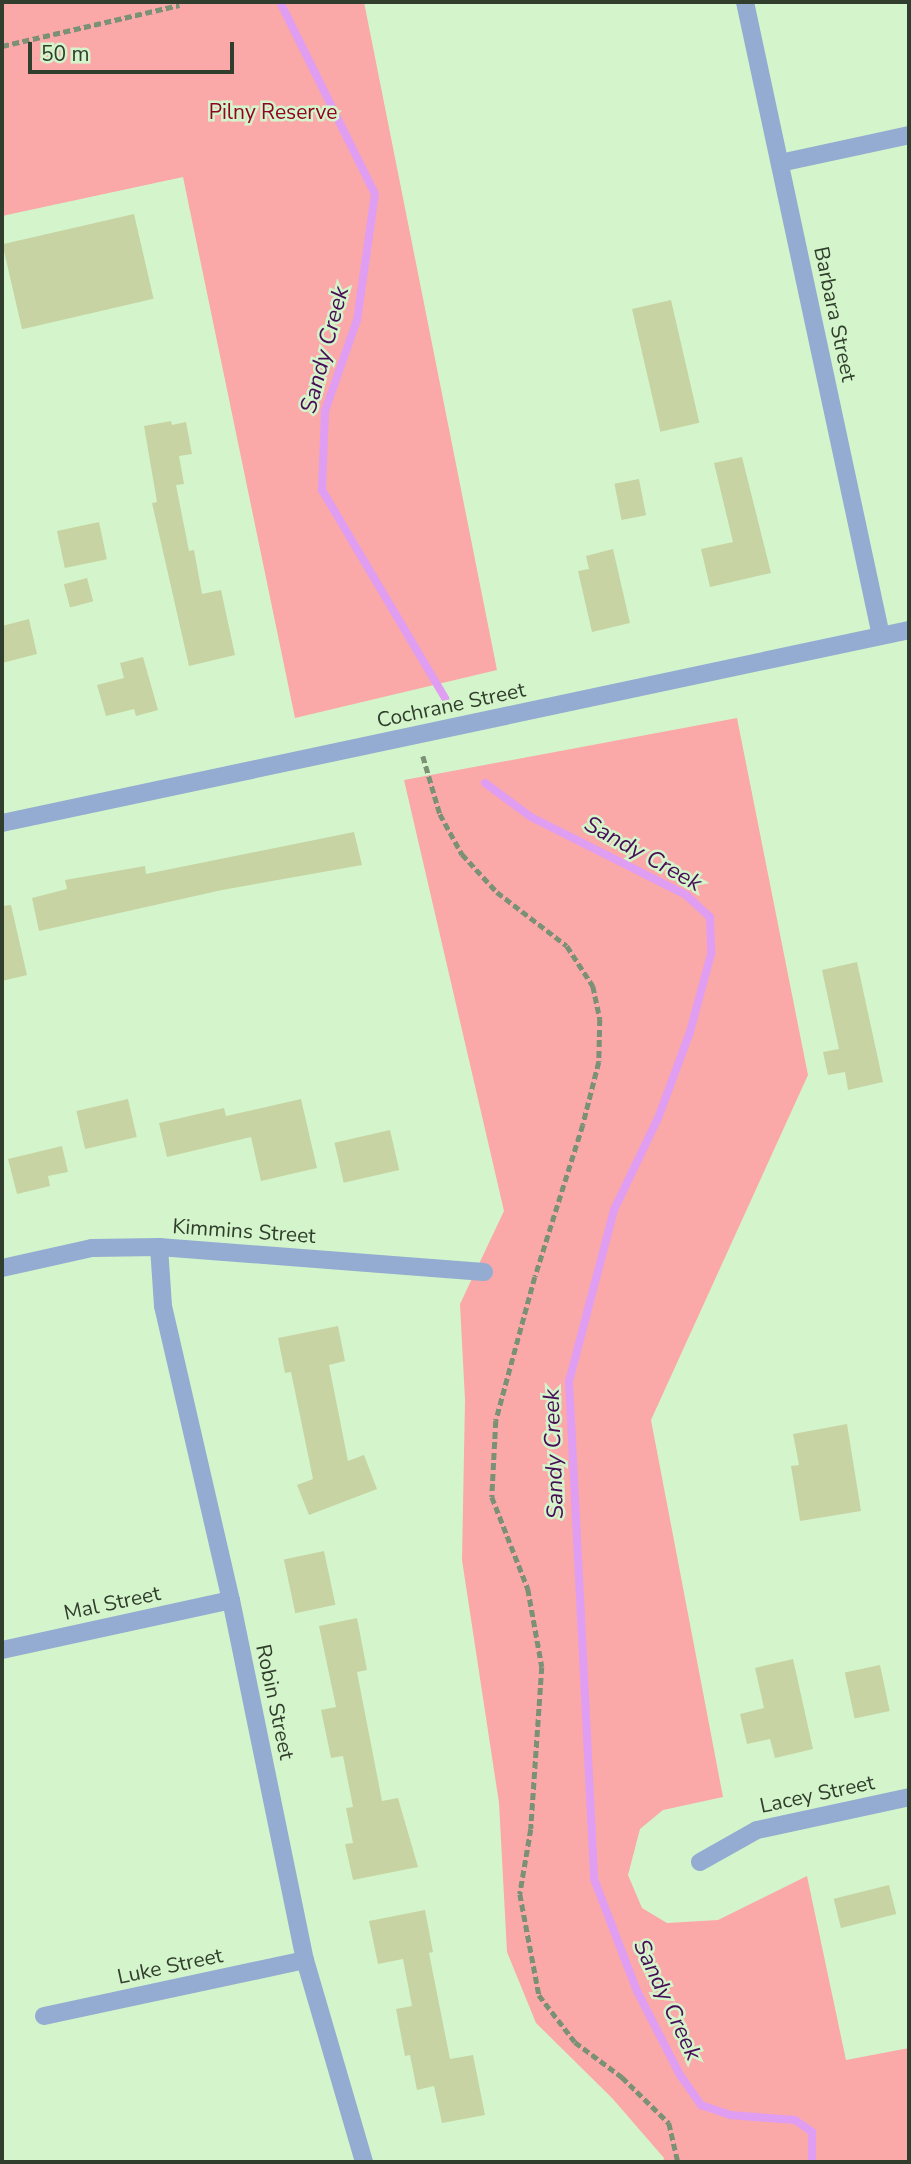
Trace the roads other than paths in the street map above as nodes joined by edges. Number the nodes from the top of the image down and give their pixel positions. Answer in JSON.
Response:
{"nodes":[{"id":1,"x":745,"y":2,"type":"edge"},
{"id":2,"x":909,"y":135,"type":"edge"},
{"id":3,"x":780,"y":163,"type":"junction"},
{"id":4,"x":909,"y":629,"type":"edge"},
{"id":5,"x":881,"y":636,"type":"junction"},
{"id":6,"x":2,"y":823,"type":"edge"},
{"id":7,"x":159,"y":1247,"type":"junction"},
{"id":8,"x":2,"y":1268,"type":"edge"},
{"id":9,"x":484,"y":1272,"type":"dead end"},
{"id":10,"x":231,"y":1600,"type":"junction"},
{"id":11,"x":2,"y":1650,"type":"edge"},
{"id":12,"x":909,"y":1797,"type":"edge"},
{"id":13,"x":700,"y":1862,"type":"dead end"},
{"id":14,"x":305,"y":1960,"type":"junction"},
{"id":15,"x":44,"y":2016,"type":"dead end"},
{"id":16,"x":364,"y":2162,"type":"edge"}],
"edges":[{"from":1,"to":3,"type":"street","name":"Barbara Street"},
{"from":2,"to":3,"type":"street"},
{"from":3,"to":5,"type":"street","name":"Barbara Street"},
{"from":4,"to":5,"type":"street","name":"Cochrane Street"},
{"from":5,"to":6,"type":"street","name":"Cochrane Street"},
{"from":7,"to":8,"type":"street","name":"Kimmins Street"},
{"from":7,"to":9,"type":"street","name":"Kimmins Street"},
{"from":7,"to":10,"type":"street","name":"Robin Street"},
{"from":10,"to":11,"type":"street","name":"Mal Street"},
{"from":10,"to":14,"type":"street","name":"Robin Street"},
{"from":12,"to":13,"type":"street","name":"Lacey Street"},
{"from":14,"to":15,"type":"street","name":"Luke Street"},
{"from":14,"to":16,"type":"street","name":"Robin Street"}]}
